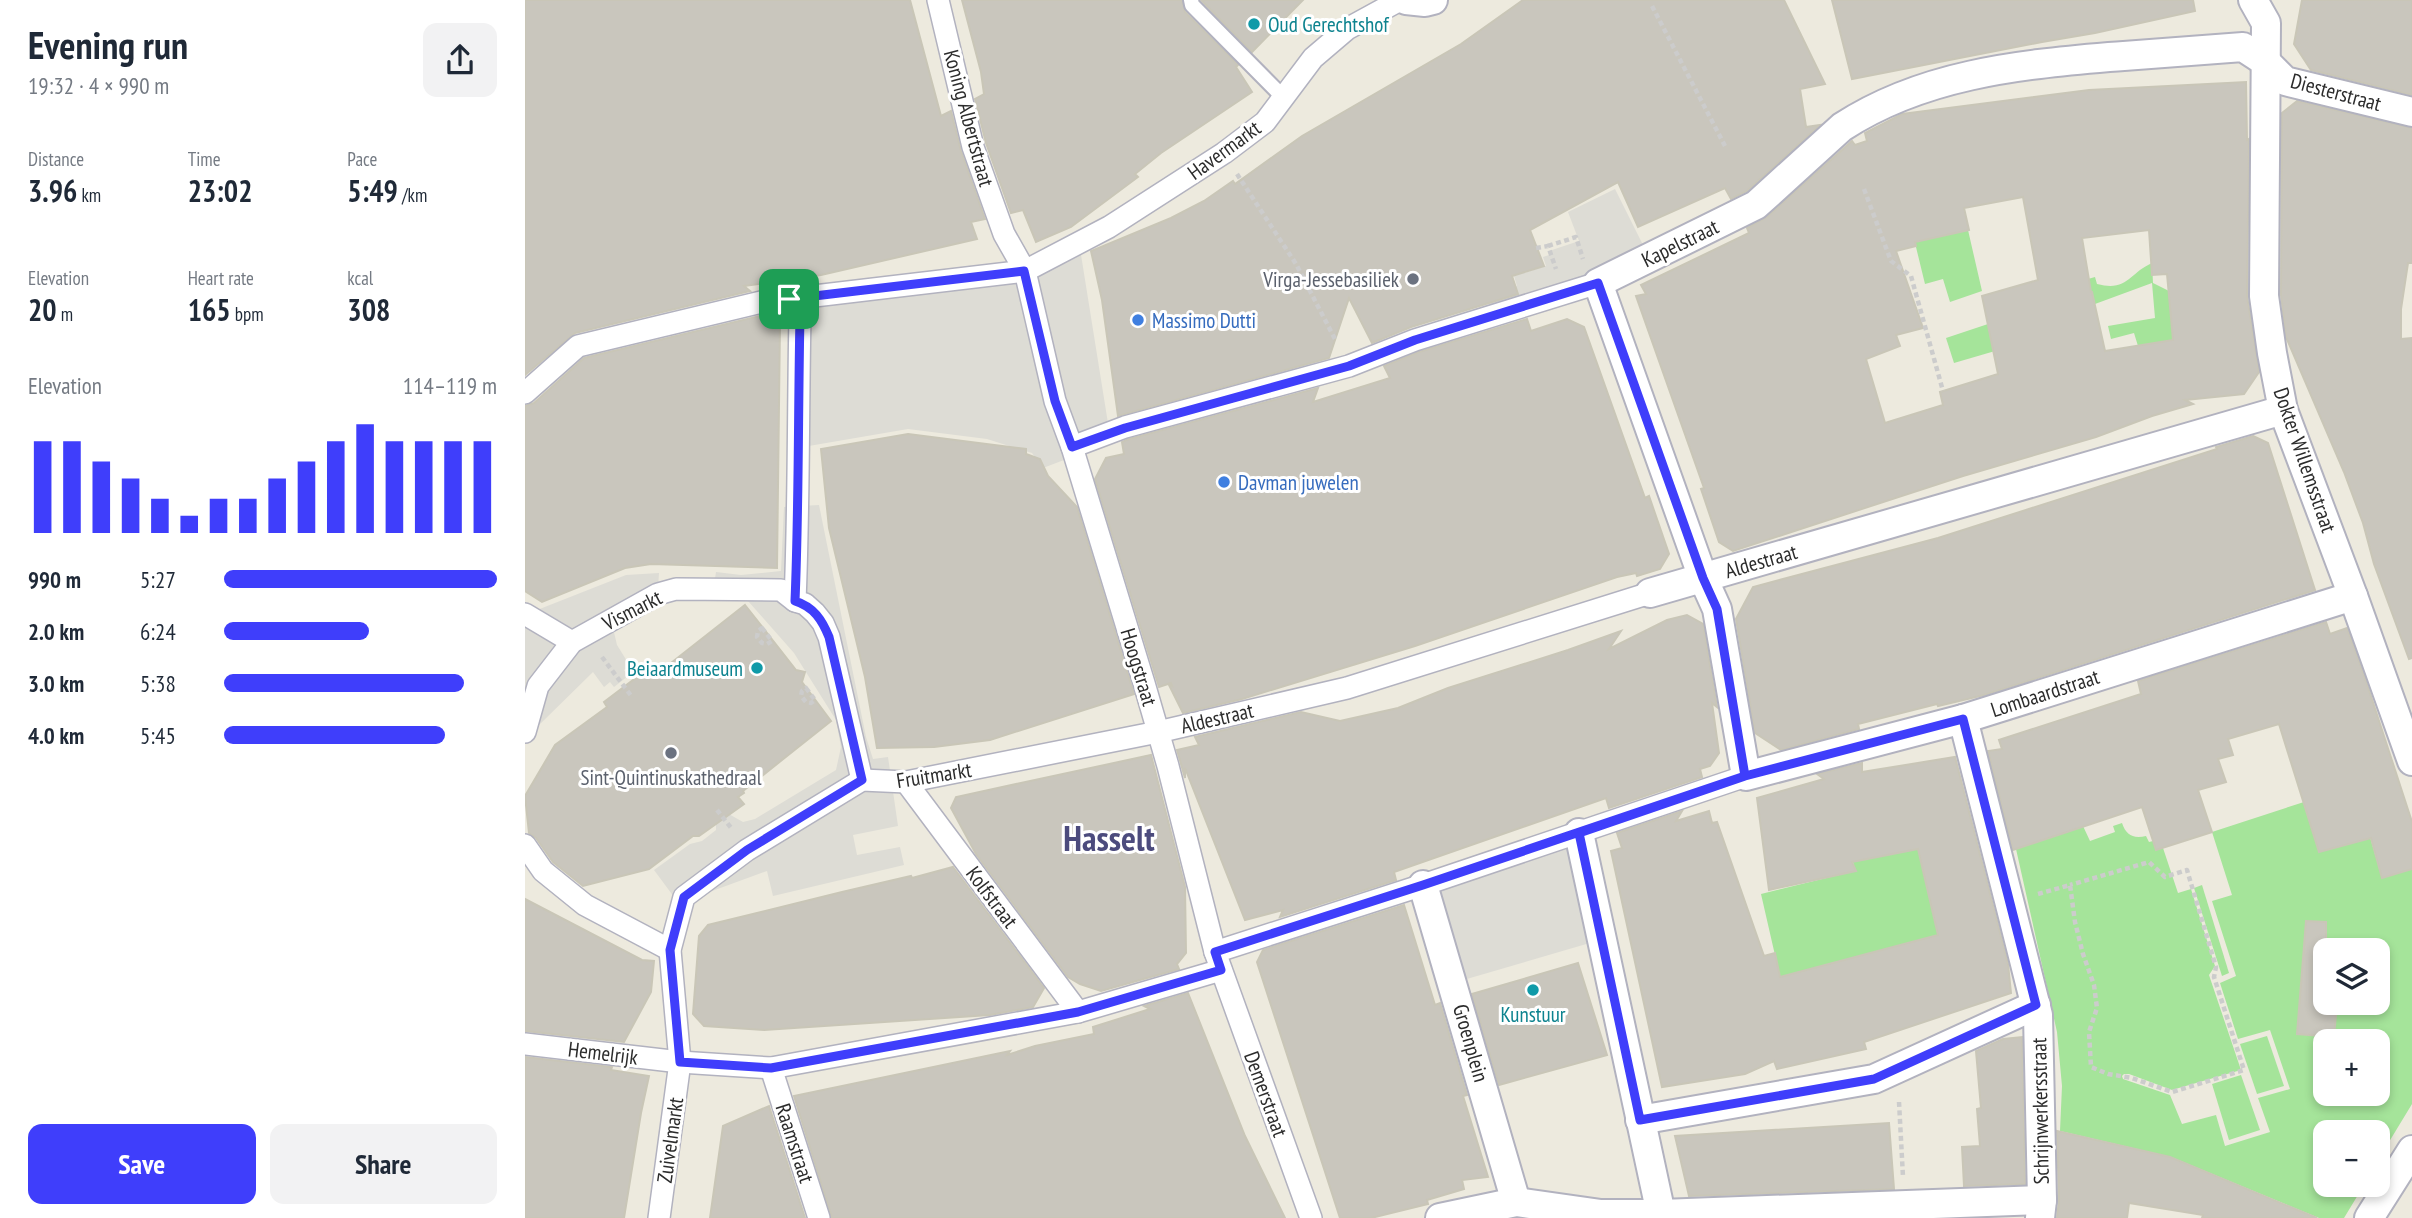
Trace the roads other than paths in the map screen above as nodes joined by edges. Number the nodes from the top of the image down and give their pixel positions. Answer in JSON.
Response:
{"nodes":[{"id":1,"x":939,"y":0,"type":"edge"},
{"id":2,"x":1191,"y":0,"type":"edge"},
{"id":3,"x":1400,"y":0,"type":"edge"},
{"id":4,"x":1406,"y":0,"type":"edge"},
{"id":5,"x":1433,"y":0,"type":"edge"},
{"id":6,"x":2253,"y":0,"type":"edge"},
{"id":7,"x":2266,"y":62,"type":"junction"},
{"id":8,"x":1283,"y":97,"type":"junction"},
{"id":9,"x":2412,"y":112,"type":"edge"},
{"id":10,"x":1024,"y":271,"type":"junction"},
{"id":11,"x":1598,"y":283,"type":"junction"},
{"id":12,"x":789,"y":299,"type":"junction"},
{"id":13,"x":525,"y":393,"type":"edge"},
{"id":14,"x":2283,"y":410,"type":"junction"},
{"id":15,"x":1072,"y":447,"type":"junction"},
{"id":16,"x":1703,"y":578,"type":"junction"},
{"id":17,"x":1650,"y":593,"type":"joint"},
{"id":18,"x":2353,"y":596,"type":"junction"},
{"id":19,"x":795,"y":601,"type":"junction"},
{"id":20,"x":525,"y":614,"type":"edge"},
{"id":21,"x":578,"y":638,"type":"junction"},
{"id":22,"x":1963,"y":719,"type":"junction"},
{"id":23,"x":525,"y":732,"type":"edge"},
{"id":24,"x":1158,"y":732,"type":"junction"},
{"id":25,"x":2412,"y":761,"type":"edge"},
{"id":26,"x":1745,"y":776,"type":"junction"},
{"id":27,"x":862,"y":780,"type":"junction"},
{"id":28,"x":906,"y":782,"type":"junction"},
{"id":29,"x":1579,"y":833,"type":"junction"},
{"id":30,"x":525,"y":845,"type":"edge"},
{"id":31,"x":1423,"y":885,"type":"junction"},
{"id":32,"x":670,"y":950,"type":"junction"},
{"id":33,"x":1218,"y":961,"type":"junction"},
{"id":34,"x":2036,"y":1005,"type":"junction"},
{"id":35,"x":1078,"y":1012,"type":"junction"},
{"id":36,"x":525,"y":1044,"type":"edge"},
{"id":37,"x":680,"y":1062,"type":"junction"},
{"id":38,"x":771,"y":1068,"type":"junction"},
{"id":39,"x":1640,"y":1120,"type":"junction"},
{"id":40,"x":2412,"y":1150,"type":"edge"},
{"id":41,"x":1516,"y":1202,"type":"junction"},
{"id":42,"x":2041,"y":1209,"type":"edge"},
{"id":43,"x":1661,"y":1214,"type":"junction"},
{"id":44,"x":659,"y":1218,"type":"edge"},
{"id":45,"x":819,"y":1218,"type":"edge"},
{"id":46,"x":1311,"y":1218,"type":"edge"},
{"id":47,"x":1440,"y":1218,"type":"edge"},
{"id":48,"x":2369,"y":1218,"type":"edge"}],
"edges":[{"from":1,"to":10,"type":"street","name":"Koning Albertstraat"},
{"from":2,"to":8,"type":"lane"},
{"from":3,"to":8,"type":"street","name":"Havermarkt"},
{"from":4,"to":5,"type":"street"},
{"from":6,"to":7,"type":"street","name":"Dokter Willemsstraat"},
{"from":7,"to":9,"type":"street","name":"Diesterstraat"},
{"from":7,"to":11,"type":"street","name":"Kapelstraat"},
{"from":7,"to":14,"type":"street","name":"Dokter Willemsstraat"},
{"from":8,"to":10,"type":"street","name":"Havermarkt"},
{"from":10,"to":12,"type":"street"},
{"from":10,"to":15,"type":"street","name":"Koning Albertstraat"},
{"from":11,"to":15,"type":"street","name":"Kapelstraat"},
{"from":11,"to":16,"type":"street"},
{"from":12,"to":13,"type":"street"},
{"from":12,"to":19,"type":"street"},
{"from":14,"to":16,"type":"street","name":"Aldestraat"},
{"from":14,"to":18,"type":"street","name":"Dokter Willemsstraat"},
{"from":15,"to":24,"type":"street","name":"Hoogstraat"},
{"from":16,"to":17,"type":"street","name":"Aldestraat"},
{"from":16,"to":26,"type":"street"},
{"from":17,"to":24,"type":"street","name":"Aldestraat"},
{"from":18,"to":22,"type":"street","name":"Lombaardstraat"},
{"from":18,"to":25,"type":"street","name":"Dokter Willemsstraat"},
{"from":19,"to":21,"type":"street","name":"Vismarkt"},
{"from":19,"to":27,"type":"street","name":"Vismarkt"},
{"from":20,"to":21,"type":"street"},
{"from":21,"to":23,"type":"street","name":"Vismarkt"},
{"from":22,"to":26,"type":"street","name":"Lombaardstraat"},
{"from":22,"to":34,"type":"street","name":"Schrijnwerkersstraat"},
{"from":24,"to":28,"type":"street","name":"Fruitmarkt"},
{"from":24,"to":33,"type":"street","name":"Hoogstraat"},
{"from":26,"to":29,"type":"street","name":"Lombaardstraat"},
{"from":27,"to":28,"type":"street","name":"Fruitmarkt"},
{"from":27,"to":32,"type":"street"},
{"from":28,"to":35,"type":"street","name":"Kolfstraat"},
{"from":29,"to":31,"type":"street","name":"Lombaardstraat"},
{"from":29,"to":39,"type":"street"},
{"from":30,"to":32,"type":"street"},
{"from":31,"to":33,"type":"street","name":"Lombaardstraat"},
{"from":31,"to":41,"type":"street","name":"Groenplein"},
{"from":32,"to":37,"type":"street","name":"Zuivelmarkt"},
{"from":33,"to":35,"type":"street","name":"Lombaardstraat"},
{"from":33,"to":46,"type":"street","name":"Demerstraat"},
{"from":34,"to":39,"type":"street"},
{"from":34,"to":42,"type":"street","name":"Schrijnwerkersstraat"},
{"from":35,"to":38,"type":"street","name":"Hemelrijk"},
{"from":36,"to":37,"type":"street","name":"Hemelrijk"},
{"from":37,"to":38,"type":"street","name":"Hemelrijk"},
{"from":37,"to":44,"type":"street","name":"Zuivelmarkt"},
{"from":38,"to":45,"type":"street","name":"Raamstraat"},
{"from":39,"to":43,"type":"street"},
{"from":40,"to":48,"type":"street"},
{"from":41,"to":43,"type":"street"},
{"from":41,"to":47,"type":"street"},
{"from":42,"to":43,"type":"street"}]}
